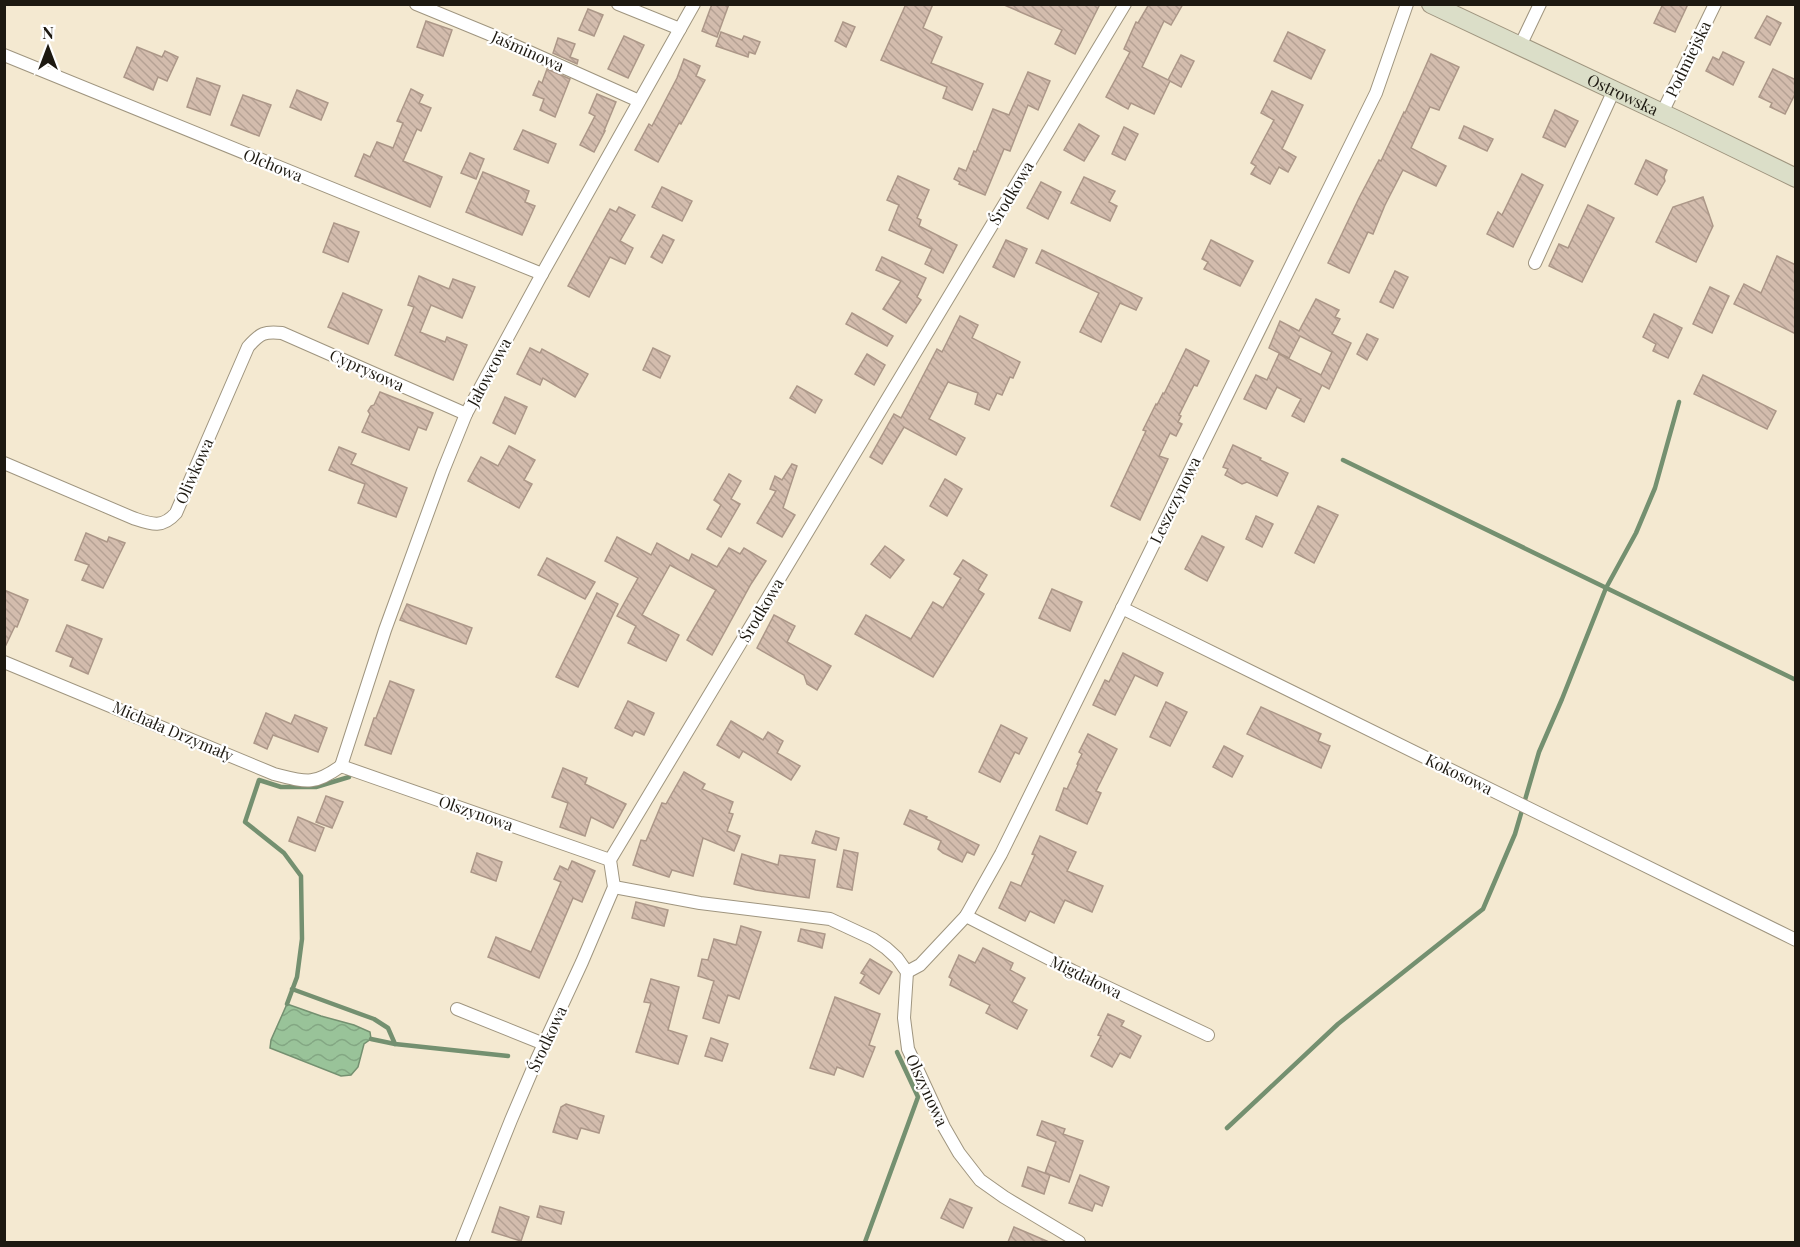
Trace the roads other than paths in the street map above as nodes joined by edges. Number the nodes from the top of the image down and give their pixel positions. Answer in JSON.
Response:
{"nodes":[{"id":1,"x":416,"y":4,"type":"edge"},
{"id":2,"x":618,"y":4,"type":"edge"},
{"id":3,"x":694,"y":4,"type":"edge"},
{"id":4,"x":1125,"y":4,"type":"edge"},
{"id":5,"x":1407,"y":4,"type":"edge"},
{"id":6,"x":1540,"y":4,"type":"edge"},
{"id":7,"x":1714,"y":4,"type":"edge"},
{"id":8,"x":1439,"y":8,"type":"edge"},
{"id":9,"x":680,"y":29,"type":"junction"},
{"id":10,"x":1520,"y":46,"type":"junction"},
{"id":11,"x":4,"y":55,"type":"edge"},
{"id":12,"x":1614,"y":90,"type":"junction"},
{"id":13,"x":639,"y":100,"type":"junction"},
{"id":14,"x":1662,"y":113,"type":"junction"},
{"id":15,"x":1796,"y":178,"type":"edge"},
{"id":16,"x":1535,"y":263,"type":"dead end"},
{"id":17,"x":542,"y":274,"type":"junction"},
{"id":18,"x":267,"y":332,"type":"joint"},
{"id":19,"x":466,"y":414,"type":"junction"},
{"id":20,"x":4,"y":463,"type":"edge"},
{"id":21,"x":1122,"y":608,"type":"junction"},
{"id":22,"x":4,"y":662,"type":"edge"},
{"id":23,"x":341,"y":766,"type":"junction"},
{"id":24,"x":610,"y":860,"type":"junction"},
{"id":25,"x":614,"y":887,"type":"junction"},
{"id":26,"x":966,"y":916,"type":"junction"},
{"id":27,"x":1796,"y":940,"type":"edge"},
{"id":28,"x":907,"y":972,"type":"junction"},
{"id":29,"x":457,"y":1010,"type":"dead end"},
{"id":30,"x":1208,"y":1035,"type":"dead end"},
{"id":31,"x":544,"y":1044,"type":"junction"},
{"id":32,"x":462,"y":1242,"type":"edge"},
{"id":33,"x":1079,"y":1242,"type":"edge"}],
"edges":[{"from":1,"to":13,"type":"street","name":"Jaśminowa"},
{"from":2,"to":9,"type":"street"},
{"from":3,"to":9,"type":"street","name":"Jałowcowa"},
{"from":4,"to":24,"type":"street","name":"Środkowa"},
{"from":5,"to":21,"type":"street","name":"Leszczynowa"},
{"from":6,"to":10,"type":"street"},
{"from":7,"to":14,"type":"street","name":"Podmiejska"},
{"from":8,"to":10,"type":"street","name":"Ostrowska"},
{"from":9,"to":13,"type":"street","name":"Jałowcowa"},
{"from":10,"to":12,"type":"street","name":"Ostrowska"},
{"from":11,"to":17,"type":"street","name":"Olchowa"},
{"from":12,"to":14,"type":"street","name":"Ostrowska"},
{"from":12,"to":16,"type":"street"},
{"from":13,"to":17,"type":"street","name":"Jałowcowa"},
{"from":14,"to":15,"type":"street","name":"Ostrowska"},
{"from":17,"to":19,"type":"street","name":"Jałowcowa"},
{"from":18,"to":19,"type":"street","name":"Cyprysowa"},
{"from":18,"to":20,"type":"street","name":"Oliwkowa"},
{"from":19,"to":23,"type":"street","name":"Jałowcowa"},
{"from":21,"to":26,"type":"street","name":"Leszczynowa"},
{"from":21,"to":27,"type":"street","name":"Kokosowa"},
{"from":22,"to":23,"type":"street","name":"Michała Drzymały"},
{"from":23,"to":24,"type":"street","name":"Olszynowa"},
{"from":24,"to":25,"type":"street"},
{"from":25,"to":28,"type":"street"},
{"from":25,"to":31,"type":"street","name":"Środkowa"},
{"from":26,"to":28,"type":"street","name":"Leszczynowa"},
{"from":26,"to":30,"type":"street","name":"Migdałowa"},
{"from":28,"to":33,"type":"street","name":"Olszynowa"},
{"from":29,"to":31,"type":"street"},
{"from":31,"to":32,"type":"street","name":"Środkowa"}]}
